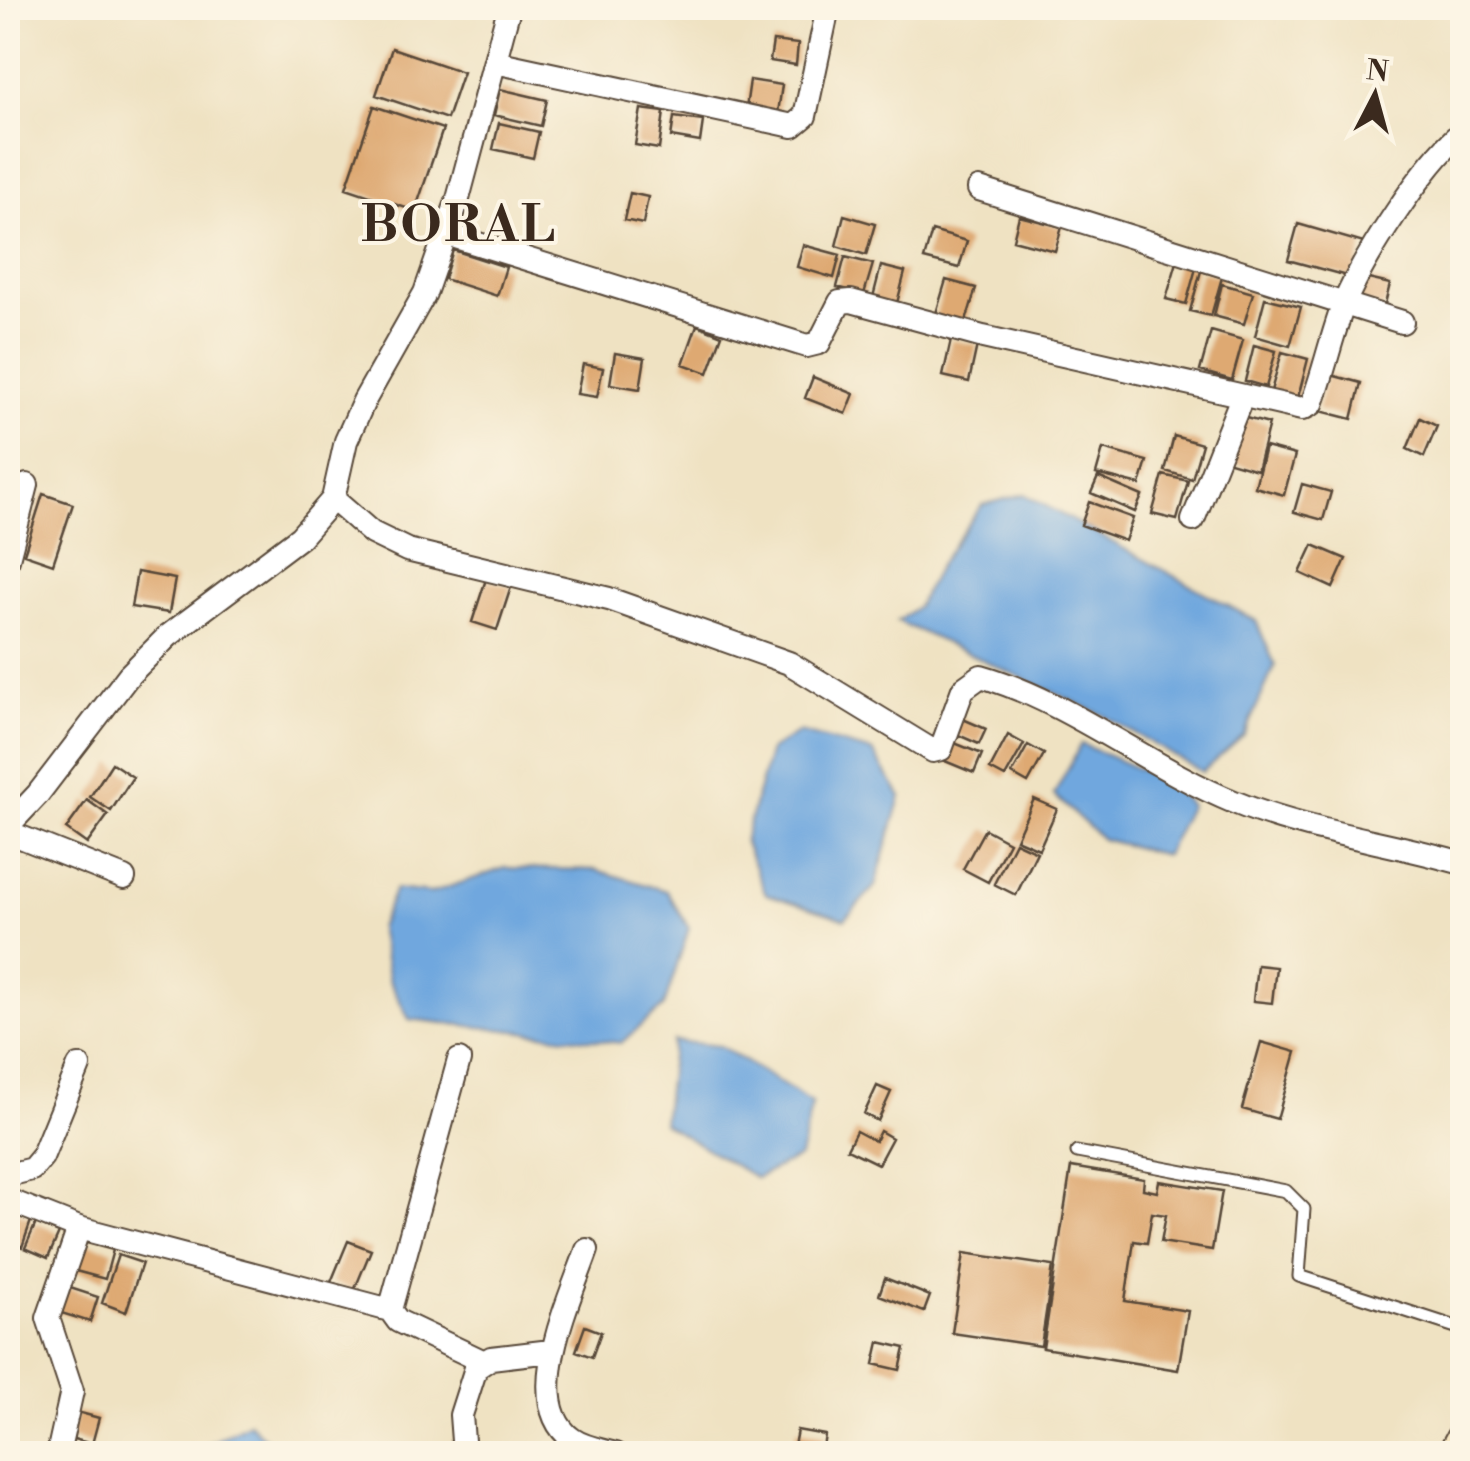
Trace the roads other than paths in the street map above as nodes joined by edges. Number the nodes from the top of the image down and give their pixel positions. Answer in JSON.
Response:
{"nodes":[{"id":1,"x":509,"y":8,"type":"edge"},
{"id":2,"x":828,"y":8,"type":"edge"},
{"id":3,"x":495,"y":62,"type":"junction"},
{"id":4,"x":1462,"y":132,"type":"edge"},
{"id":5,"x":979,"y":189,"type":"dead end"},
{"id":6,"x":446,"y":234,"type":"junction"},
{"id":7,"x":1343,"y":307,"type":"junction"},
{"id":8,"x":1402,"y":322,"type":"dead end"},
{"id":9,"x":1242,"y":397,"type":"junction"},
{"id":10,"x":27,"y":485,"type":"dead end"},
{"id":11,"x":333,"y":498,"type":"junction"},
{"id":12,"x":1194,"y":520,"type":"dead end"},
{"id":13,"x":8,"y":560,"type":"edge"},
{"id":14,"x":16,"y":804,"type":"edge"},
{"id":15,"x":8,"y":829,"type":"edge"},
{"id":16,"x":1462,"y":863,"type":"edge"},
{"id":17,"x":124,"y":878,"type":"dead end"},
{"id":18,"x":459,"y":1060,"type":"dead end"},
{"id":19,"x":79,"y":1066,"type":"dead end"},
{"id":20,"x":1077,"y":1152,"type":"dead end"},
{"id":21,"x":8,"y":1175,"type":"edge"},
{"id":22,"x":8,"y":1200,"type":"edge"},
{"id":23,"x":79,"y":1228,"type":"junction"},
{"id":24,"x":586,"y":1250,"type":"dead end"},
{"id":25,"x":390,"y":1310,"type":"junction"},
{"id":26,"x":1462,"y":1329,"type":"edge"},
{"id":27,"x":551,"y":1352,"type":"junction"},
{"id":28,"x":482,"y":1361,"type":"junction"},
{"id":29,"x":1462,"y":1439,"type":"edge"},
{"id":30,"x":58,"y":1454,"type":"edge"},
{"id":31,"x":464,"y":1454,"type":"edge"},
{"id":32,"x":616,"y":1454,"type":"edge"},
{"id":33,"x":1454,"y":1454,"type":"edge"}],
"edges":[{"from":1,"to":3,"type":"street"},
{"from":2,"to":3,"type":"street"},
{"from":3,"to":6,"type":"street"},
{"from":4,"to":7,"type":"street"},
{"from":5,"to":7,"type":"street"},
{"from":6,"to":9,"type":"street"},
{"from":6,"to":11,"type":"street"},
{"from":7,"to":8,"type":"street"},
{"from":7,"to":9,"type":"street"},
{"from":9,"to":12,"type":"street"},
{"from":10,"to":13,"type":"street"},
{"from":11,"to":14,"type":"street"},
{"from":11,"to":16,"type":"street"},
{"from":14,"to":15,"type":"street"},
{"from":15,"to":17,"type":"street"},
{"from":18,"to":25,"type":"street"},
{"from":19,"to":21,"type":"street"},
{"from":20,"to":26,"type":"lane"},
{"from":22,"to":23,"type":"street"},
{"from":23,"to":25,"type":"street"},
{"from":23,"to":30,"type":"street"},
{"from":24,"to":27,"type":"street"},
{"from":25,"to":28,"type":"street"},
{"from":27,"to":28,"type":"street"},
{"from":27,"to":32,"type":"street"},
{"from":28,"to":31,"type":"street"},
{"from":29,"to":33,"type":"main road"}]}
